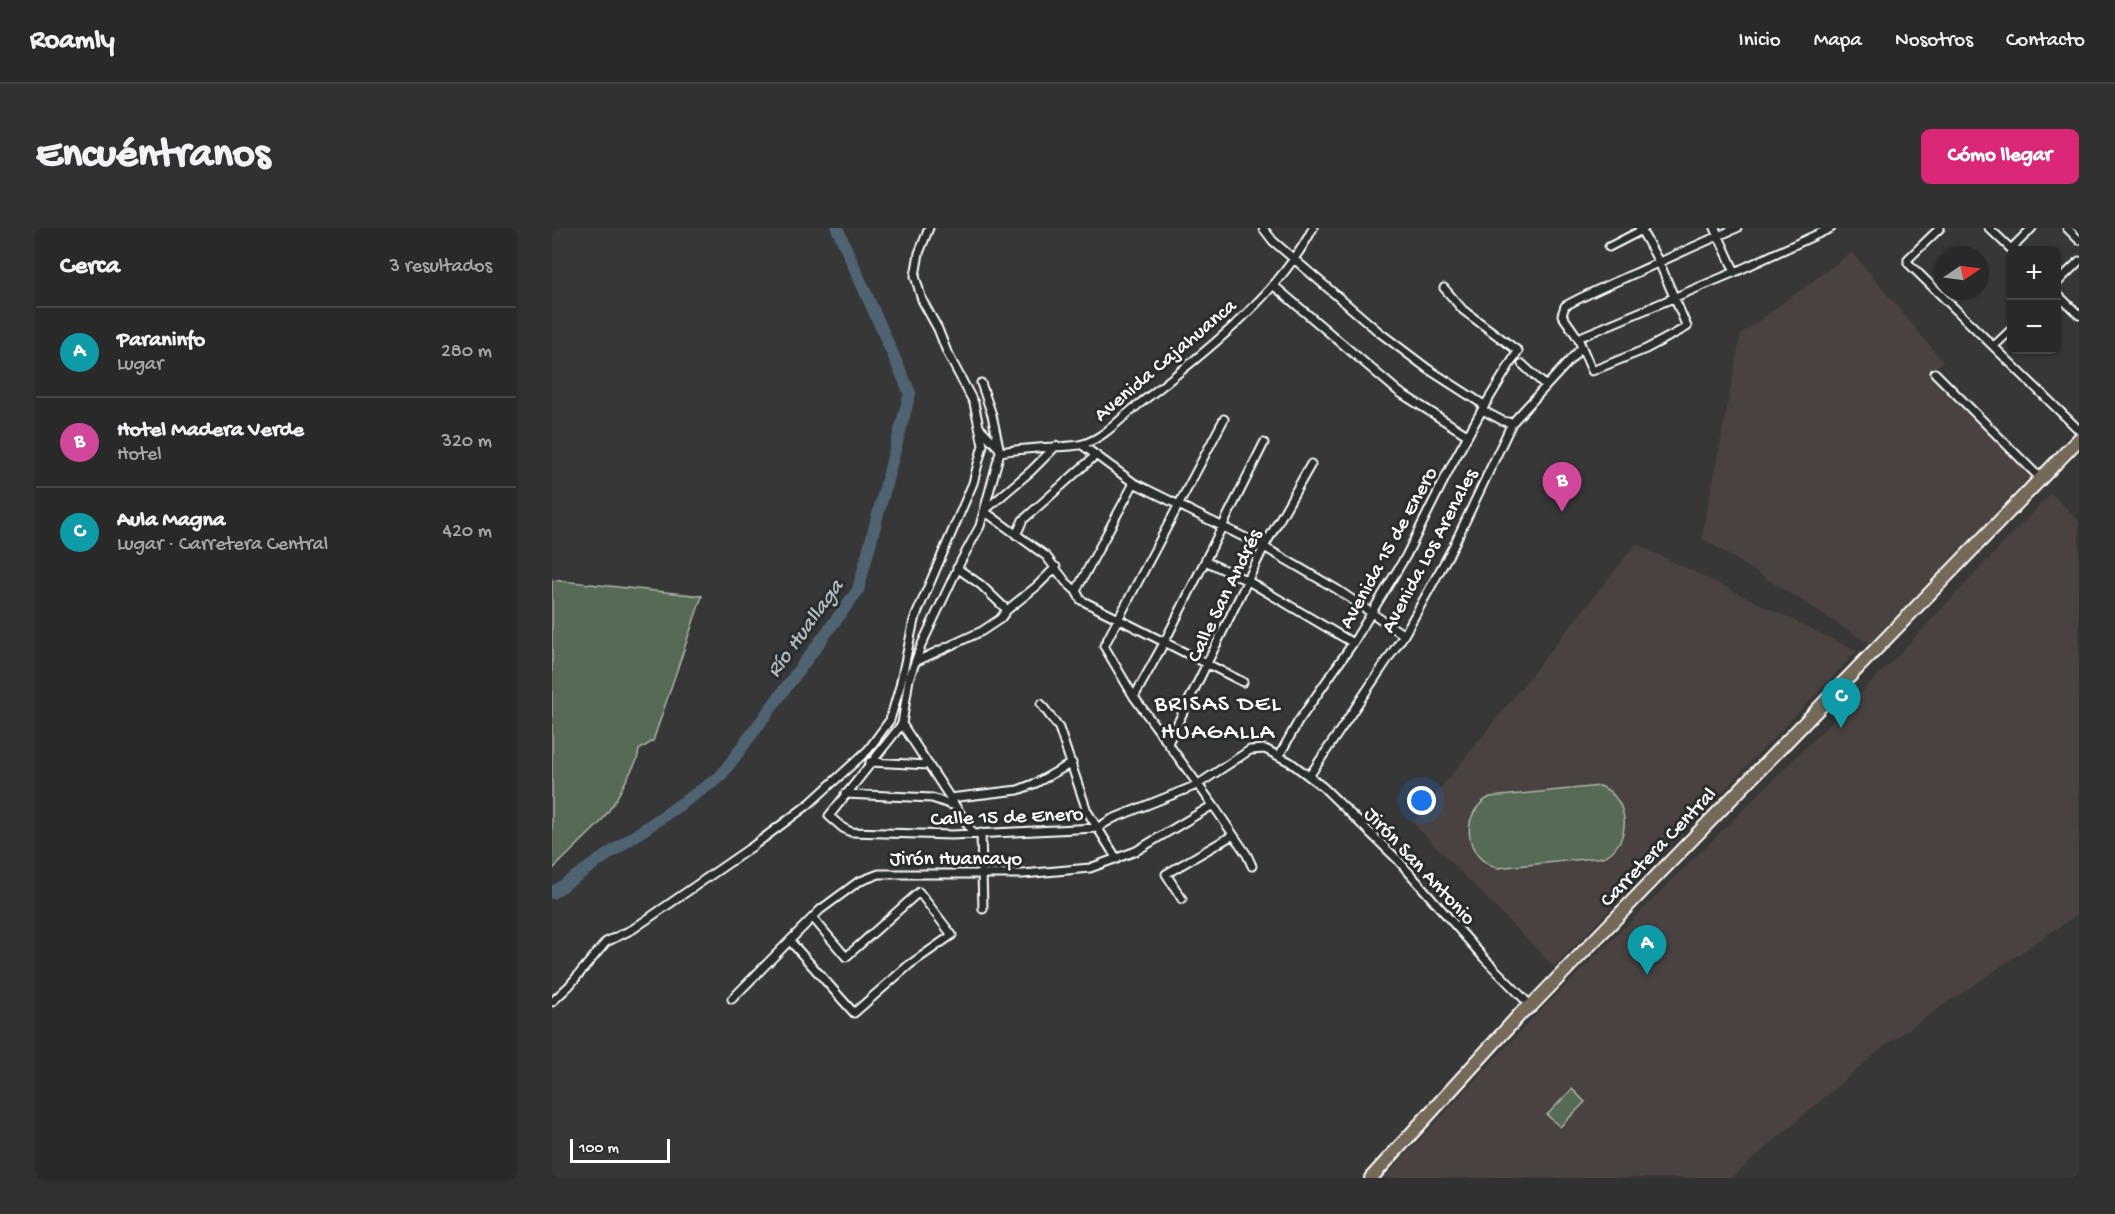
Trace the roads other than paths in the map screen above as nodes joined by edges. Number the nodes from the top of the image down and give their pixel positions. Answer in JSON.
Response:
{"nodes":[{"id":1,"x":929,"y":228,"type":"edge"},
{"id":2,"x":1263,"y":228,"type":"edge"},
{"id":3,"x":1315,"y":228,"type":"edge"},
{"id":4,"x":1737,"y":228,"type":"edge"},
{"id":5,"x":1831,"y":228,"type":"edge"},
{"id":6,"x":1940,"y":228,"type":"edge"},
{"id":7,"x":1989,"y":228,"type":"edge"},
{"id":8,"x":2032,"y":228,"type":"edge"},
{"id":9,"x":2067,"y":228,"type":"edge"},
{"id":10,"x":1643,"y":229,"type":"edge"},
{"id":11,"x":1717,"y":232,"type":"edge"},
{"id":12,"x":2079,"y":240,"type":"edge"},
{"id":13,"x":2008,"y":246,"type":"edge"},
{"id":14,"x":2016,"y":246,"type":"edge"},
{"id":15,"x":1609,"y":247,"type":"dead end"},
{"id":16,"x":1294,"y":260,"type":"junction"},
{"id":17,"x":2079,"y":261,"type":"edge"},
{"id":18,"x":1659,"y":262,"type":"junction"},
{"id":19,"x":1735,"y":272,"type":"junction"},
{"id":20,"x":2061,"y":279,"type":"edge"},
{"id":21,"x":1273,"y":285,"type":"junction"},
{"id":22,"x":1444,"y":288,"type":"dead end"},
{"id":23,"x":1674,"y":297,"type":"junction"},
{"id":24,"x":2061,"y":298,"type":"edge"},
{"id":25,"x":2079,"y":315,"type":"edge"},
{"id":26,"x":2007,"y":334,"type":"edge"},
{"id":27,"x":1578,"y":338,"type":"junction"},
{"id":28,"x":1994,"y":346,"type":"junction"},
{"id":29,"x":1582,"y":347,"type":"junction"},
{"id":30,"x":1522,"y":364,"type":"dead end"},
{"id":31,"x":1935,"y":373,"type":"dead end"},
{"id":32,"x":981,"y":383,"type":"dead end"},
{"id":33,"x":1546,"y":386,"type":"junction"},
{"id":34,"x":1483,"y":407,"type":"junction"},
{"id":35,"x":1224,"y":418,"type":"dead end"},
{"id":36,"x":1512,"y":423,"type":"junction"},
{"id":37,"x":979,"y":428,"type":"junction"},
{"id":38,"x":2079,"y":430,"type":"edge"},
{"id":39,"x":1467,"y":435,"type":"junction"},
{"id":40,"x":2079,"y":439,"type":"edge"},
{"id":41,"x":1264,"y":443,"type":"dead end"},
{"id":42,"x":1082,"y":445,"type":"junction"},
{"id":43,"x":1056,"y":446,"type":"junction"},
{"id":44,"x":999,"y":450,"type":"junction"},
{"id":45,"x":1096,"y":455,"type":"junction"},
{"id":46,"x":1311,"y":464,"type":"dead end"},
{"id":47,"x":2040,"y":478,"type":"junction"},
{"id":48,"x":1134,"y":483,"type":"junction"},
{"id":49,"x":1177,"y":505,"type":"junction"},
{"id":50,"x":984,"y":511,"type":"junction"},
{"id":51,"x":1222,"y":527,"type":"junction"},
{"id":52,"x":1016,"y":535,"type":"junction"},
{"id":53,"x":1264,"y":547,"type":"junction"},
{"id":54,"x":1205,"y":561,"type":"junction"},
{"id":55,"x":1056,"y":567,"type":"junction"},
{"id":56,"x":957,"y":568,"type":"junction"},
{"id":57,"x":1248,"y":582,"type":"junction"},
{"id":58,"x":1077,"y":591,"type":"junction"},
{"id":59,"x":1007,"y":610,"type":"junction"},
{"id":60,"x":1372,"y":613,"type":"junction"},
{"id":61,"x":1118,"y":619,"type":"junction"},
{"id":62,"x":1404,"y":634,"type":"junction"},
{"id":63,"x":1164,"y":643,"type":"junction"},
{"id":64,"x":1353,"y":643,"type":"junction"},
{"id":65,"x":917,"y":662,"type":"junction"},
{"id":66,"x":1209,"y":664,"type":"junction"},
{"id":67,"x":1243,"y":682,"type":"dead end"},
{"id":68,"x":1134,"y":697,"type":"junction"},
{"id":69,"x":1041,"y":704,"type":"dead end"},
{"id":70,"x":902,"y":724,"type":"junction"},
{"id":71,"x":1168,"y":743,"type":"junction"},
{"id":72,"x":1279,"y":756,"type":"junction"},
{"id":73,"x":870,"y":762,"type":"junction"},
{"id":74,"x":1072,"y":763,"type":"junction"},
{"id":75,"x":929,"y":765,"type":"junction"},
{"id":76,"x":1310,"y":775,"type":"junction"},
{"id":77,"x":1197,"y":785,"type":"junction"},
{"id":78,"x":845,"y":794,"type":"junction"},
{"id":79,"x":950,"y":798,"type":"junction"},
{"id":80,"x":1212,"y":805,"type":"junction"},
{"id":81,"x":955,"y":806,"type":"junction"},
{"id":82,"x":1097,"y":828,"type":"junction"},
{"id":83,"x":973,"y":833,"type":"junction"},
{"id":84,"x":981,"y":833,"type":"junction"},
{"id":85,"x":1233,"y":835,"type":"junction"},
{"id":86,"x":1117,"y":859,"type":"junction"},
{"id":87,"x":1252,"y":867,"type":"dead end"},
{"id":88,"x":981,"y":874,"type":"junction"},
{"id":89,"x":1182,"y":899,"type":"dead end"},
{"id":90,"x":983,"y":909,"type":"dead end"},
{"id":91,"x":813,"y":918,"type":"junction"},
{"id":92,"x":790,"y":941,"type":"junction"},
{"id":93,"x":732,"y":999,"type":"dead end"},
{"id":94,"x":552,"y":1002,"type":"edge"},
{"id":95,"x":1530,"y":1006,"type":"junction"},
{"id":96,"x":1371,"y":1178,"type":"edge"}],
"edges":[{"from":1,"to":37,"type":"street"},
{"from":2,"to":16,"type":"street"},
{"from":3,"to":16,"type":"street","name":"Avenida Cajahuanca"},
{"from":4,"to":11,"type":"street"},
{"from":5,"to":19,"type":"street"},
{"from":6,"to":28,"type":"street"},
{"from":7,"to":13,"type":"street"},
{"from":8,"to":14,"type":"street"},
{"from":9,"to":12,"type":"street"},
{"from":10,"to":15,"type":"street"},
{"from":10,"to":18,"type":"street"},
{"from":11,"to":18,"type":"street"},
{"from":11,"to":19,"type":"street"},
{"from":16,"to":21,"type":"street","name":"Avenida Cajahuanca"},
{"from":16,"to":34,"type":"street"},
{"from":17,"to":20,"type":"street"},
{"from":18,"to":23,"type":"street"},
{"from":18,"to":27,"type":"street"},
{"from":19,"to":23,"type":"street"},
{"from":21,"to":39,"type":"street"},
{"from":21,"to":42,"type":"street","name":"Avenida Cajahuanca"},
{"from":22,"to":34,"type":"street","name":"Avenida 15 de Enero"},
{"from":23,"to":27,"type":"street"},
{"from":23,"to":29,"type":"street"},
{"from":24,"to":25,"type":"street"},
{"from":26,"to":28,"type":"street"},
{"from":27,"to":29,"type":"street"},
{"from":28,"to":38,"type":"street"},
{"from":29,"to":33,"type":"street","name":"Avenida Los Arenales"},
{"from":30,"to":33,"type":"street"},
{"from":31,"to":47,"type":"street"},
{"from":32,"to":44,"type":"street"},
{"from":33,"to":36,"type":"street","name":"Avenida Los Arenales"},
{"from":34,"to":36,"type":"street"},
{"from":34,"to":39,"type":"street","name":"Avenida 15 de Enero"},
{"from":35,"to":49,"type":"street"},
{"from":36,"to":62,"type":"street","name":"Avenida Los Arenales"},
{"from":37,"to":44,"type":"street"},
{"from":37,"to":94,"type":"street"},
{"from":39,"to":60,"type":"street","name":"Avenida 15 de Enero"},
{"from":40,"to":47,"type":"highway","name":"Carretera Central"},
{"from":41,"to":51,"type":"street"},
{"from":42,"to":43,"type":"street","name":"Avenida Cajahuanca"},
{"from":42,"to":45,"type":"street"},
{"from":43,"to":44,"type":"street","name":"Avenida Cajahuanca"},
{"from":43,"to":50,"type":"street"},
{"from":44,"to":50,"type":"street"},
{"from":45,"to":48,"type":"street"},
{"from":45,"to":52,"type":"street"},
{"from":46,"to":53,"type":"street","name":"Calle San Andrés"},
{"from":47,"to":95,"type":"highway","name":"Carretera Central"},
{"from":48,"to":49,"type":"street"},
{"from":48,"to":58,"type":"street"},
{"from":49,"to":51,"type":"street"},
{"from":49,"to":61,"type":"street"},
{"from":50,"to":52,"type":"street"},
{"from":50,"to":56,"type":"street"},
{"from":51,"to":53,"type":"street"},
{"from":51,"to":54,"type":"street"},
{"from":52,"to":55,"type":"street"},
{"from":53,"to":57,"type":"street","name":"Calle San Andrés"},
{"from":53,"to":60,"type":"street"},
{"from":54,"to":57,"type":"street"},
{"from":54,"to":63,"type":"street"},
{"from":55,"to":58,"type":"street"},
{"from":55,"to":59,"type":"street"},
{"from":56,"to":59,"type":"street"},
{"from":56,"to":65,"type":"street"},
{"from":57,"to":64,"type":"street"},
{"from":57,"to":66,"type":"street","name":"Calle San Andrés"},
{"from":58,"to":61,"type":"street"},
{"from":59,"to":65,"type":"street"},
{"from":60,"to":62,"type":"street"},
{"from":60,"to":64,"type":"street","name":"Avenida 15 de Enero"},
{"from":61,"to":63,"type":"street"},
{"from":61,"to":68,"type":"street"},
{"from":62,"to":76,"type":"street","name":"Avenida Los Arenales"},
{"from":63,"to":66,"type":"street"},
{"from":63,"to":68,"type":"street"},
{"from":64,"to":72,"type":"street","name":"Avenida 15 de Enero"},
{"from":65,"to":70,"type":"street"},
{"from":66,"to":67,"type":"street"},
{"from":66,"to":71,"type":"street","name":"Calle San Andrés"},
{"from":68,"to":71,"type":"street"},
{"from":69,"to":74,"type":"street"},
{"from":70,"to":73,"type":"street"},
{"from":70,"to":75,"type":"street"},
{"from":71,"to":77,"type":"street"},
{"from":72,"to":76,"type":"street","name":"Jirón San Antonio"},
{"from":72,"to":77,"type":"street","name":"Calle 15 de Enero"},
{"from":73,"to":75,"type":"street"},
{"from":73,"to":78,"type":"street"},
{"from":74,"to":79,"type":"street"},
{"from":74,"to":82,"type":"street"},
{"from":75,"to":79,"type":"street"},
{"from":76,"to":95,"type":"street","name":"Jirón San Antonio"},
{"from":77,"to":80,"type":"street"},
{"from":77,"to":82,"type":"street","name":"Calle 15 de Enero"},
{"from":78,"to":81,"type":"street"},
{"from":78,"to":83,"type":"street","name":"Calle 15 de Enero"},
{"from":79,"to":81,"type":"street"},
{"from":80,"to":85,"type":"street"},
{"from":80,"to":86,"type":"street","name":"Jirón Huancayo"},
{"from":81,"to":83,"type":"street"},
{"from":82,"to":84,"type":"street","name":"Calle 15 de Enero"},
{"from":82,"to":86,"type":"street"},
{"from":83,"to":84,"type":"street","name":"Calle 15 de Enero"},
{"from":84,"to":88,"type":"street"},
{"from":85,"to":87,"type":"street"},
{"from":85,"to":89,"type":"street"},
{"from":86,"to":88,"type":"street","name":"Jirón Huancayo"},
{"from":88,"to":90,"type":"street"},
{"from":88,"to":91,"type":"street","name":"Jirón Huancayo"},
{"from":91,"to":92,"type":"street","name":"Jirón Huancayo"},
{"from":91,"to":92,"type":"street"},
{"from":92,"to":93,"type":"street","name":"Jirón Huancayo"},
{"from":95,"to":96,"type":"highway","name":"Carretera Central"}]}
